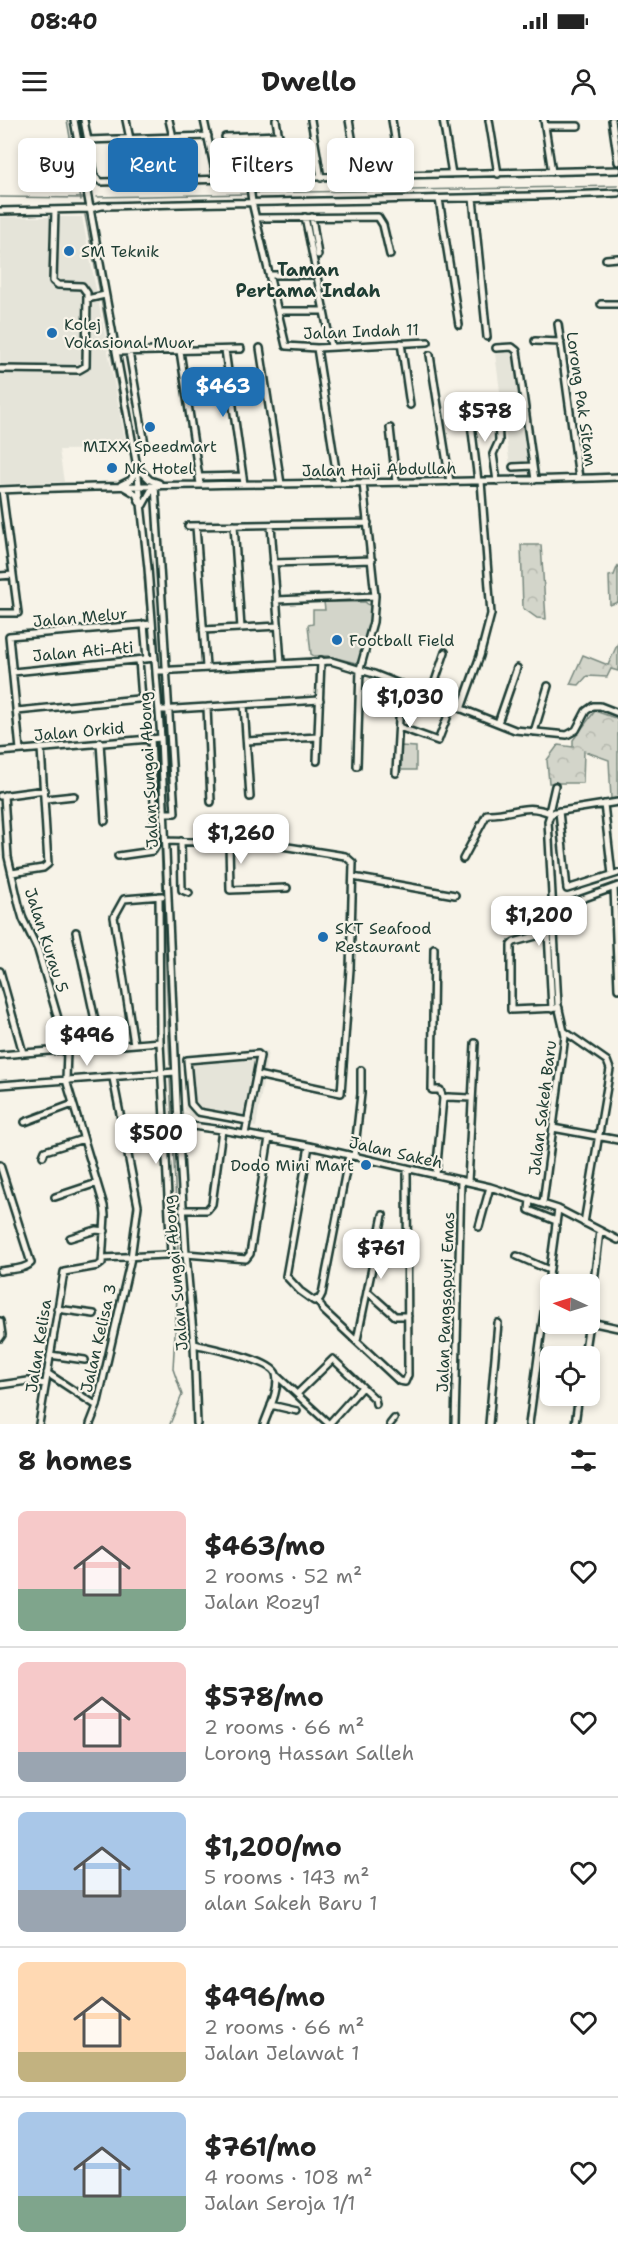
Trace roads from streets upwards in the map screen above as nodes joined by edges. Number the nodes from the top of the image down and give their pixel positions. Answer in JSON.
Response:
{"nodes":[{"id":1,"x":74,"y":120,"type":"edge"},
{"id":2,"x":84,"y":120,"type":"edge"},
{"id":3,"x":126,"y":120,"type":"edge"},
{"id":4,"x":169,"y":120,"type":"edge"},
{"id":5,"x":204,"y":120,"type":"edge"},
{"id":6,"x":276,"y":120,"type":"edge"},
{"id":7,"x":310,"y":120,"type":"edge"},
{"id":8,"x":349,"y":120,"type":"edge"},
{"id":9,"x":392,"y":120,"type":"edge"},
{"id":10,"x":443,"y":120,"type":"edge"},
{"id":11,"x":489,"y":120,"type":"edge"},
{"id":12,"x":612,"y":120,"type":"edge"},
{"id":13,"x":544,"y":123,"type":"edge"},
{"id":14,"x":578,"y":126,"type":"dead end"},
{"id":15,"x":279,"y":135,"type":"junction"},
{"id":16,"x":208,"y":136,"type":"junction"},
{"id":17,"x":173,"y":137,"type":"junction"},
{"id":18,"x":225,"y":137,"type":"dead end"},
{"id":19,"x":87,"y":138,"type":"edge"},
{"id":20,"x":130,"y":138,"type":"edge"},
{"id":21,"x":152,"y":138,"type":"edge"},
{"id":22,"x":279,"y":138,"type":"edge"},
{"id":23,"x":352,"y":138,"type":"edge"},
{"id":24,"x":395,"y":138,"type":"edge"},
{"id":25,"x":210,"y":146,"type":"edge"},
{"id":26,"x":618,"y":162,"type":"edge"},
{"id":27,"x":618,"y":170,"type":"edge"},
{"id":28,"x":552,"y":172,"type":"junction"},
{"id":29,"x":452,"y":174,"type":"junction"},
{"id":30,"x":498,"y":174,"type":"junction"},
{"id":31,"x":414,"y":175,"type":"edge"},
{"id":32,"x":96,"y":178,"type":"edge"},
{"id":33,"x":315,"y":178,"type":"edge"},
{"id":34,"x":321,"y":178,"type":"junction"},
{"id":35,"x":327,"y":178,"type":"edge"},
{"id":36,"x":210,"y":180,"type":"edge"},
{"id":37,"x":251,"y":192,"type":"edge"},
{"id":38,"x":618,"y":194,"type":"edge"},
{"id":39,"x":473,"y":198,"type":"junction"},
{"id":40,"x":439,"y":199,"type":"junction"},
{"id":41,"x":252,"y":200,"type":"junction"},
{"id":42,"x":90,"y":209,"type":"junction"},
{"id":43,"x":55,"y":210,"type":"junction"},
{"id":44,"x":0,"y":211,"type":"edge"},
{"id":45,"x":312,"y":217,"type":"junction"},
{"id":46,"x":256,"y":218,"type":"junction"},
{"id":47,"x":305,"y":218,"type":"junction"},
{"id":48,"x":318,"y":255,"type":"dead end"},
{"id":49,"x":390,"y":255,"type":"dead end"},
{"id":50,"x":618,"y":258,"type":"edge"},
{"id":51,"x":606,"y":259,"type":"dead end"},
{"id":52,"x":270,"y":275,"type":"junction"},
{"id":53,"x":316,"y":275,"type":"junction"},
{"id":54,"x":105,"y":295,"type":"junction"},
{"id":55,"x":87,"y":299,"type":"junction"},
{"id":56,"x":601,"y":304,"type":"dead end"},
{"id":57,"x":618,"y":304,"type":"edge"},
{"id":58,"x":324,"y":310,"type":"junction"},
{"id":59,"x":278,"y":311,"type":"junction"},
{"id":60,"x":558,"y":324,"type":"dead end"},
{"id":61,"x":459,"y":325,"type":"dead end"},
{"id":62,"x":487,"y":337,"type":"dead end"},
{"id":63,"x":535,"y":341,"type":"dead end"},
{"id":64,"x":428,"y":342,"type":"dead end"},
{"id":65,"x":561,"y":342,"type":"junction"},
{"id":66,"x":401,"y":343,"type":"junction"},
{"id":67,"x":331,"y":346,"type":"junction"},
{"id":68,"x":260,"y":348,"type":"dead end"},
{"id":69,"x":317,"y":348,"type":"junction"},
{"id":70,"x":496,"y":348,"type":"dead end"},
{"id":71,"x":241,"y":349,"type":"dead end"},
{"id":72,"x":225,"y":350,"type":"junction"},
{"id":73,"x":180,"y":351,"type":"junction"},
{"id":74,"x":116,"y":352,"type":"junction"},
{"id":75,"x":129,"y":352,"type":"junction"},
{"id":76,"x":430,"y":355,"type":"dead end"},
{"id":77,"x":0,"y":369,"type":"edge"},
{"id":78,"x":410,"y":405,"type":"dead end"},
{"id":79,"x":469,"y":407,"type":"dead end"},
{"id":80,"x":498,"y":416,"type":"dead end"},
{"id":81,"x":390,"y":428,"type":"dead end"},
{"id":82,"x":143,"y":433,"type":"junction"},
{"id":83,"x":131,"y":436,"type":"junction"},
{"id":84,"x":145,"y":444,"type":"dead end"},
{"id":85,"x":137,"y":465,"type":"junction"},
{"id":86,"x":533,"y":466,"type":"junction"},
{"id":87,"x":513,"y":467,"type":"dead end"},
{"id":88,"x":243,"y":476,"type":"junction"},
{"id":89,"x":199,"y":477,"type":"junction"},
{"id":90,"x":618,"y":477,"type":"edge"},
{"id":91,"x":579,"y":478,"type":"junction"},
{"id":92,"x":535,"y":480,"type":"junction"},
{"id":93,"x":479,"y":481,"type":"junction"},
{"id":94,"x":498,"y":481,"type":"junction"},
{"id":95,"x":396,"y":482,"type":"junction"},
{"id":96,"x":450,"y":482,"type":"junction"},
{"id":97,"x":338,"y":483,"type":"junction"},
{"id":98,"x":363,"y":483,"type":"junction"},
{"id":99,"x":166,"y":484,"type":"junction"},
{"id":100,"x":200,"y":484,"type":"junction"},
{"id":101,"x":244,"y":484,"type":"junction"},
{"id":102,"x":281,"y":484,"type":"junction"},
{"id":103,"x":140,"y":485,"type":"junction"},
{"id":104,"x":154,"y":485,"type":"junction"},
{"id":105,"x":120,"y":486,"type":"junction"},
{"id":106,"x":1,"y":490,"type":"edge"},
{"id":107,"x":2,"y":498,"type":"edge"},
{"id":108,"x":142,"y":509,"type":"junction"},
{"id":109,"x":368,"y":523,"type":"junction"},
{"id":110,"x":234,"y":525,"type":"junction"},
{"id":111,"x":271,"y":525,"type":"junction"},
{"id":112,"x":188,"y":526,"type":"dead end"},
{"id":113,"x":196,"y":526,"type":"junction"},
{"id":114,"x":0,"y":538,"type":"edge"},
{"id":115,"x":9,"y":538,"type":"junction"},
{"id":116,"x":372,"y":560,"type":"junction"},
{"id":117,"x":273,"y":563,"type":"junction"},
{"id":118,"x":14,"y":575,"type":"junction"},
{"id":119,"x":0,"y":576,"type":"edge"},
{"id":120,"x":375,"y":596,"type":"junction"},
{"id":121,"x":276,"y":600,"type":"junction"},
{"id":122,"x":0,"y":613,"type":"edge"},
{"id":123,"x":144,"y":624,"type":"junction"},
{"id":124,"x":152,"y":624,"type":"junction"},
{"id":125,"x":278,"y":626,"type":"junction"},
{"id":126,"x":241,"y":628,"type":"junction"},
{"id":127,"x":203,"y":630,"type":"junction"},
{"id":128,"x":445,"y":652,"type":"dead end"},
{"id":129,"x":155,"y":658,"type":"junction"},
{"id":130,"x":147,"y":659,"type":"junction"},
{"id":131,"x":139,"y":660,"type":"junction"},
{"id":132,"x":321,"y":660,"type":"junction"},
{"id":133,"x":280,"y":663,"type":"junction"},
{"id":134,"x":206,"y":667,"type":"junction"},
{"id":135,"x":517,"y":668,"type":"dead end"},
{"id":136,"x":360,"y":669,"type":"junction"},
{"id":137,"x":166,"y":670,"type":"junction"},
{"id":138,"x":156,"y":671,"type":"junction"},
{"id":139,"x":13,"y":672,"type":"junction"},
{"id":140,"x":400,"y":684,"type":"junction"},
{"id":141,"x":548,"y":686,"type":"dead end"},
{"id":142,"x":430,"y":696,"type":"junction"},
{"id":143,"x":158,"y":697,"type":"junction"},
{"id":144,"x":142,"y":699,"type":"junction"},
{"id":145,"x":320,"y":700,"type":"junction"},
{"id":146,"x":244,"y":705,"type":"junction"},
{"id":147,"x":452,"y":705,"type":"junction"},
{"id":148,"x":207,"y":707,"type":"junction"},
{"id":149,"x":461,"y":709,"type":"junction"},
{"id":150,"x":159,"y":710,"type":"junction"},
{"id":151,"x":169,"y":710,"type":"junction"},
{"id":152,"x":16,"y":711,"type":"junction"},
{"id":153,"x":618,"y":713,"type":"edge"},
{"id":154,"x":498,"y":723,"type":"junction"},
{"id":155,"x":399,"y":727,"type":"junction"},
{"id":156,"x":534,"y":732,"type":"junction"},
{"id":157,"x":318,"y":736,"type":"junction"},
{"id":158,"x":151,"y":738,"type":"junction"},
{"id":159,"x":161,"y":738,"type":"junction"},
{"id":160,"x":247,"y":741,"type":"junction"},
{"id":161,"x":100,"y":742,"type":"junction"},
{"id":162,"x":41,"y":748,"type":"junction"},
{"id":163,"x":20,"y":750,"type":"junction"},
{"id":164,"x":0,"y":752,"type":"edge"},
{"id":165,"x":317,"y":761,"type":"dead end"},
{"id":166,"x":357,"y":766,"type":"dead end"},
{"id":167,"x":396,"y":773,"type":"dead end"},
{"id":168,"x":555,"y":786,"type":"dead end"},
{"id":169,"x":45,"y":790,"type":"junction"},
{"id":170,"x":2,"y":795,"type":"edge"},
{"id":171,"x":74,"y":796,"type":"dead end"},
{"id":172,"x":250,"y":797,"type":"dead end"},
{"id":173,"x":46,"y":799,"type":"junction"},
{"id":174,"x":211,"y":802,"type":"dead end"},
{"id":175,"x":618,"y":802,"type":"edge"},
{"id":176,"x":604,"y":804,"type":"junction"},
{"id":177,"x":554,"y":812,"type":"junction"},
{"id":178,"x":164,"y":813,"type":"junction"},
{"id":179,"x":105,"y":821,"type":"dead end"},
{"id":180,"x":165,"y":841,"type":"junction"},
{"id":181,"x":181,"y":841,"type":"junction"},
{"id":182,"x":228,"y":842,"type":"junction"},
{"id":183,"x":118,"y":856,"type":"dead end"},
{"id":184,"x":463,"y":859,"type":"dead end"},
{"id":185,"x":12,"y":873,"type":"junction"},
{"id":186,"x":615,"y":874,"type":"edge"},
{"id":187,"x":353,"y":877,"type":"junction"},
{"id":188,"x":616,"y":887,"type":"edge"},
{"id":189,"x":287,"y":888,"type":"dead end"},
{"id":190,"x":189,"y":893,"type":"dead end"},
{"id":191,"x":455,"y":895,"type":"dead end"},
{"id":192,"x":159,"y":896,"type":"junction"},
{"id":193,"x":167,"y":896,"type":"junction"},
{"id":194,"x":554,"y":909,"type":"junction"},
{"id":195,"x":164,"y":924,"type":"junction"},
{"id":196,"x":555,"y":931,"type":"junction"},
{"id":197,"x":76,"y":932,"type":"dead end"},
{"id":198,"x":548,"y":933,"type":"junction"},
{"id":199,"x":434,"y":948,"type":"dead end"},
{"id":200,"x":165,"y":950,"type":"junction"},
{"id":201,"x":617,"y":968,"type":"edge"},
{"id":202,"x":0,"y":971,"type":"edge"},
{"id":203,"x":165,"y":982,"type":"junction"},
{"id":204,"x":618,"y":989,"type":"edge"},
{"id":205,"x":559,"y":1008,"type":"junction"},
{"id":206,"x":166,"y":1009,"type":"junction"},
{"id":207,"x":552,"y":1009,"type":"junction"},
{"id":208,"x":564,"y":1031,"type":"junction"},
{"id":209,"x":160,"y":1042,"type":"junction"},
{"id":210,"x":475,"y":1043,"type":"dead end"},
{"id":211,"x":134,"y":1044,"type":"junction"},
{"id":212,"x":102,"y":1048,"type":"junction"},
{"id":213,"x":67,"y":1051,"type":"junction"},
{"id":214,"x":23,"y":1053,"type":"junction"},
{"id":215,"x":0,"y":1054,"type":"edge"},
{"id":216,"x":361,"y":1070,"type":"dead end"},
{"id":217,"x":175,"y":1072,"type":"junction"},
{"id":218,"x":163,"y":1073,"type":"junction"},
{"id":219,"x":256,"y":1075,"type":"junction"},
{"id":220,"x":113,"y":1078,"type":"junction"},
{"id":221,"x":66,"y":1080,"type":"junction"},
{"id":222,"x":0,"y":1085,"type":"edge"},
{"id":223,"x":443,"y":1098,"type":"junction"},
{"id":224,"x":471,"y":1098,"type":"junction"},
{"id":225,"x":72,"y":1104,"type":"junction"},
{"id":226,"x":248,"y":1121,"type":"junction"},
{"id":227,"x":25,"y":1122,"type":"dead end"},
{"id":228,"x":178,"y":1124,"type":"junction"},
{"id":229,"x":553,"y":1128,"type":"junction"},
{"id":230,"x":222,"y":1130,"type":"junction"},
{"id":231,"x":245,"y":1134,"type":"junction"},
{"id":232,"x":599,"y":1136,"type":"junction"},
{"id":233,"x":268,"y":1138,"type":"junction"},
{"id":234,"x":83,"y":1139,"type":"junction"},
{"id":235,"x":618,"y":1140,"type":"edge"},
{"id":236,"x":309,"y":1146,"type":"junction"},
{"id":237,"x":352,"y":1155,"type":"junction"},
{"id":238,"x":43,"y":1156,"type":"dead end"},
{"id":239,"x":0,"y":1165,"type":"edge"},
{"id":240,"x":407,"y":1168,"type":"junction"},
{"id":241,"x":436,"y":1175,"type":"junction"},
{"id":242,"x":464,"y":1181,"type":"junction"},
{"id":243,"x":97,"y":1183,"type":"junction"},
{"id":244,"x":490,"y":1187,"type":"junction"},
{"id":245,"x":55,"y":1197,"type":"dead end"},
{"id":246,"x":530,"y":1199,"type":"junction"},
{"id":247,"x":543,"y":1203,"type":"junction"},
{"id":248,"x":558,"y":1209,"type":"junction"},
{"id":249,"x":182,"y":1210,"type":"junction"},
{"id":250,"x":383,"y":1215,"type":"dead end"},
{"id":251,"x":556,"y":1221,"type":"junction"},
{"id":252,"x":584,"y":1223,"type":"junction"},
{"id":253,"x":479,"y":1227,"type":"dead end"},
{"id":254,"x":105,"y":1231,"type":"junction"},
{"id":255,"x":600,"y":1231,"type":"junction"},
{"id":256,"x":70,"y":1238,"type":"dead end"},
{"id":257,"x":618,"y":1240,"type":"edge"},
{"id":258,"x":186,"y":1254,"type":"junction"},
{"id":259,"x":173,"y":1255,"type":"junction"},
{"id":260,"x":517,"y":1256,"type":"dead end"},
{"id":261,"x":103,"y":1258,"type":"junction"},
{"id":262,"x":131,"y":1258,"type":"junction"},
{"id":263,"x":549,"y":1270,"type":"junction"},
{"id":264,"x":0,"y":1271,"type":"edge"},
{"id":265,"x":595,"y":1274,"type":"edge"},
{"id":266,"x":367,"y":1291,"type":"junction"},
{"id":267,"x":318,"y":1300,"type":"junction"},
{"id":268,"x":57,"y":1309,"type":"junction"},
{"id":269,"x":94,"y":1314,"type":"dead end"},
{"id":270,"x":408,"y":1316,"type":"junction"},
{"id":271,"x":0,"y":1321,"type":"edge"},
{"id":272,"x":498,"y":1323,"type":"dead end"},
{"id":273,"x":600,"y":1324,"type":"edge"},
{"id":274,"x":618,"y":1328,"type":"edge"},
{"id":275,"x":0,"y":1338,"type":"edge"},
{"id":276,"x":357,"y":1340,"type":"junction"},
{"id":277,"x":194,"y":1344,"type":"junction"},
{"id":278,"x":50,"y":1355,"type":"junction"},
{"id":279,"x":538,"y":1358,"type":"joint"},
{"id":280,"x":85,"y":1360,"type":"dead end"},
{"id":281,"x":47,"y":1373,"type":"junction"},
{"id":282,"x":277,"y":1376,"type":"junction"},
{"id":283,"x":45,"y":1384,"type":"junction"},
{"id":284,"x":0,"y":1385,"type":"edge"},
{"id":285,"x":362,"y":1387,"type":"junction"},
{"id":286,"x":297,"y":1395,"type":"junction"},
{"id":287,"x":376,"y":1404,"type":"dead end"},
{"id":288,"x":271,"y":1405,"type":"junction"},
{"id":289,"x":97,"y":1406,"type":"junction"},
{"id":290,"x":577,"y":1406,"type":"edge"},
{"id":291,"x":297,"y":1411,"type":"dead end"},
{"id":292,"x":39,"y":1424,"type":"edge"},
{"id":293,"x":90,"y":1424,"type":"edge"},
{"id":294,"x":197,"y":1424,"type":"edge"},
{"id":295,"x":264,"y":1424,"type":"edge"},
{"id":296,"x":329,"y":1424,"type":"edge"},
{"id":297,"x":455,"y":1424,"type":"edge"},
{"id":298,"x":489,"y":1424,"type":"edge"},
{"id":299,"x":530,"y":1424,"type":"edge"},
{"id":300,"x":575,"y":1424,"type":"edge"}],
"edges":[{"from":1,"to":42,"type":"street","name":"Jalan Sungai Abong"},
{"from":2,"to":19,"type":"street"},
{"from":3,"to":20,"type":"street"},
{"from":4,"to":17,"type":"street"},
{"from":5,"to":16,"type":"street"},
{"from":6,"to":15,"type":"street"},
{"from":7,"to":34,"type":"street"},
{"from":8,"to":23,"type":"street"},
{"from":9,"to":24,"type":"street"},
{"from":10,"to":29,"type":"street"},
{"from":11,"to":30,"type":"street"},
{"from":12,"to":26,"type":"street"},
{"from":13,"to":14,"type":"street"},
{"from":13,"to":28,"type":"street"},
{"from":15,"to":18,"type":"street"},
{"from":15,"to":22,"type":"street"},
{"from":16,"to":17,"type":"street"},
{"from":16,"to":25,"type":"street"},
{"from":17,"to":21,"type":"street"},
{"from":27,"to":28,"type":"street"},
{"from":28,"to":30,"type":"street"},
{"from":29,"to":30,"type":"street"},
{"from":29,"to":31,"type":"street"},
{"from":32,"to":36,"type":"street"},
{"from":33,"to":34,"type":"street"},
{"from":34,"to":35,"type":"street"},
{"from":37,"to":41,"type":"street","name":"Jalan Indah 11"},
{"from":38,"to":39,"type":"street"},
{"from":39,"to":40,"type":"street"},
{"from":39,"to":62,"type":"street"},
{"from":40,"to":41,"type":"street"},
{"from":40,"to":61,"type":"street"},
{"from":41,"to":42,"type":"street"},
{"from":41,"to":46,"type":"street","name":"Jalan Indah 11"},
{"from":42,"to":43,"type":"street"},
{"from":42,"to":54,"type":"street","name":"Jalan Sungai Abong"},
{"from":43,"to":44,"type":"street"},
{"from":43,"to":55,"type":"street"},
{"from":45,"to":47,"type":"street"},
{"from":45,"to":48,"type":"street"},
{"from":45,"to":49,"type":"street"},
{"from":46,"to":47,"type":"street"},
{"from":46,"to":52,"type":"street","name":"Jalan Indah 11"},
{"from":47,"to":53,"type":"street"},
{"from":50,"to":51,"type":"street"},
{"from":52,"to":53,"type":"street"},
{"from":52,"to":59,"type":"street","name":"Jalan Indah 11"},
{"from":53,"to":58,"type":"street"},
{"from":54,"to":55,"type":"street"},
{"from":54,"to":74,"type":"street","name":"Jalan Sungai Abong"},
{"from":55,"to":77,"type":"street"},
{"from":56,"to":57,"type":"street"},
{"from":58,"to":59,"type":"street"},
{"from":58,"to":67,"type":"street"},
{"from":59,"to":69,"type":"street","name":"Jalan Indah 11"},
{"from":60,"to":65,"type":"street","name":"Lorong Pak Sitam"},
{"from":63,"to":65,"type":"street"},
{"from":64,"to":66,"type":"street","name":"Jalan Indah 11"},
{"from":65,"to":91,"type":"street","name":"Lorong Pak Sitam"},
{"from":66,"to":67,"type":"street","name":"Jalan Indah 11"},
{"from":66,"to":78,"type":"street"},
{"from":67,"to":69,"type":"street","name":"Jalan Indah 11"},
{"from":68,"to":102,"type":"street"},
{"from":69,"to":97,"type":"street"},
{"from":70,"to":86,"type":"street"},
{"from":71,"to":72,"type":"street"},
{"from":72,"to":73,"type":"street"},
{"from":72,"to":88,"type":"street"},
{"from":73,"to":75,"type":"street"},
{"from":73,"to":89,"type":"street"},
{"from":74,"to":75,"type":"street"},
{"from":74,"to":83,"type":"street","name":"Jalan Sungai Abong"},
{"from":75,"to":82,"type":"street"},
{"from":76,"to":96,"type":"street"},
{"from":79,"to":93,"type":"street"},
{"from":80,"to":94,"type":"street"},
{"from":81,"to":95,"type":"street"},
{"from":82,"to":83,"type":"street"},
{"from":82,"to":84,"type":"street"},
{"from":83,"to":85,"type":"street","name":"Jalan Sungai Abong"},
{"from":85,"to":99,"type":"street"},
{"from":85,"to":103,"type":"street","name":"Jalan Sungai Abong"},
{"from":85,"to":105,"type":"street"},
{"from":86,"to":87,"type":"street"},
{"from":86,"to":92,"type":"street"},
{"from":88,"to":89,"type":"street"},
{"from":88,"to":101,"type":"street"},
{"from":89,"to":100,"type":"street"},
{"from":90,"to":91,"type":"street","name":"Jalan Haji Abdullah"},
{"from":91,"to":92,"type":"street","name":"Jalan Haji Abdullah"},
{"from":92,"to":94,"type":"street","name":"Jalan Haji Abdullah"},
{"from":93,"to":94,"type":"street","name":"Jalan Haji Abdullah"},
{"from":93,"to":96,"type":"street","name":"Jalan Haji Abdullah"},
{"from":93,"to":149,"type":"street"},
{"from":95,"to":96,"type":"street","name":"Jalan Haji Abdullah"},
{"from":95,"to":98,"type":"street","name":"Jalan Haji Abdullah"},
{"from":97,"to":98,"type":"street","name":"Jalan Haji Abdullah"},
{"from":97,"to":102,"type":"street","name":"Jalan Haji Abdullah"},
{"from":98,"to":109,"type":"street"},
{"from":99,"to":100,"type":"street","name":"Jalan Haji Abdullah"},
{"from":99,"to":104,"type":"street","name":"Jalan Haji Abdullah"},
{"from":100,"to":101,"type":"street","name":"Jalan Haji Abdullah"},
{"from":101,"to":102,"type":"street","name":"Jalan Haji Abdullah"},
{"from":103,"to":104,"type":"street","name":"Jalan Haji Abdullah"},
{"from":103,"to":105,"type":"street","name":"Jalan Haji Abdullah"},
{"from":103,"to":108,"type":"street","name":"Jalan Sungai Abong"},
{"from":104,"to":108,"type":"street"},
{"from":104,"to":137,"type":"street"},
{"from":105,"to":106,"type":"street","name":"Jalan Haji Abdullah"},
{"from":105,"to":108,"type":"street"},
{"from":106,"to":107,"type":"street"},
{"from":107,"to":115,"type":"street"},
{"from":108,"to":124,"type":"street","name":"Jalan Sungai Abong"},
{"from":109,"to":111,"type":"street"},
{"from":109,"to":116,"type":"street"},
{"from":110,"to":111,"type":"street"},
{"from":110,"to":113,"type":"street"},
{"from":110,"to":126,"type":"street"},
{"from":111,"to":117,"type":"street"},
{"from":112,"to":113,"type":"street"},
{"from":113,"to":127,"type":"street"},
{"from":114,"to":115,"type":"street"},
{"from":115,"to":118,"type":"street"},
{"from":116,"to":117,"type":"street"},
{"from":116,"to":120,"type":"street"},
{"from":117,"to":121,"type":"street"},
{"from":118,"to":119,"type":"street"},
{"from":118,"to":122,"type":"street"},
{"from":120,"to":121,"type":"street"},
{"from":120,"to":136,"type":"street"},
{"from":121,"to":125,"type":"street"},
{"from":123,"to":124,"type":"street","name":"Jalan Melur"},
{"from":123,"to":130,"type":"street"},
{"from":123,"to":139,"type":"street","name":"Jalan Melur"},
{"from":124,"to":129,"type":"street","name":"Jalan Sungai Abong"},
{"from":125,"to":126,"type":"street"},
{"from":125,"to":133,"type":"street"},
{"from":126,"to":127,"type":"street"},
{"from":127,"to":134,"type":"street"},
{"from":128,"to":142,"type":"street"},
{"from":129,"to":130,"type":"street","name":"Jalan Ati-Ati"},
{"from":129,"to":138,"type":"street","name":"Jalan Sungai Abong"},
{"from":130,"to":131,"type":"street","name":"Jalan Ati-Ati"},
{"from":131,"to":139,"type":"street","name":"Jalan Ati-Ati"},
{"from":131,"to":144,"type":"street"},
{"from":132,"to":133,"type":"street"},
{"from":132,"to":136,"type":"street"},
{"from":132,"to":145,"type":"street"},
{"from":133,"to":134,"type":"street"},
{"from":134,"to":137,"type":"street"},
{"from":135,"to":154,"type":"street"},
{"from":136,"to":140,"type":"street"},
{"from":136,"to":166,"type":"street"},
{"from":137,"to":138,"type":"street"},
{"from":137,"to":151,"type":"street"},
{"from":138,"to":143,"type":"street","name":"Jalan Sungai Abong"},
{"from":139,"to":152,"type":"street"},
{"from":140,"to":142,"type":"street"},
{"from":140,"to":155,"type":"street"},
{"from":141,"to":156,"type":"street"},
{"from":142,"to":147,"type":"street"},
{"from":143,"to":144,"type":"street"},
{"from":143,"to":150,"type":"street","name":"Jalan Sungai Abong"},
{"from":144,"to":152,"type":"street"},
{"from":145,"to":146,"type":"street"},
{"from":145,"to":157,"type":"street"},
{"from":146,"to":148,"type":"street"},
{"from":146,"to":160,"type":"street"},
{"from":147,"to":149,"type":"street"},
{"from":147,"to":155,"type":"street"},
{"from":148,"to":151,"type":"street"},
{"from":148,"to":174,"type":"street"},
{"from":149,"to":154,"type":"street"},
{"from":150,"to":151,"type":"street"},
{"from":150,"to":159,"type":"street","name":"Jalan Sungai Abong"},
{"from":151,"to":178,"type":"street"},
{"from":152,"to":163,"type":"street"},
{"from":153,"to":156,"type":"street"},
{"from":154,"to":156,"type":"street"},
{"from":155,"to":167,"type":"street"},
{"from":157,"to":160,"type":"street"},
{"from":157,"to":165,"type":"street"},
{"from":158,"to":159,"type":"street","name":"Jalan Orkid"},
{"from":158,"to":161,"type":"street","name":"Jalan Orkid"},
{"from":158,"to":183,"type":"street"},
{"from":159,"to":178,"type":"street","name":"Jalan Sungai Abong"},
{"from":160,"to":172,"type":"street"},
{"from":161,"to":162,"type":"street","name":"Jalan Orkid"},
{"from":161,"to":179,"type":"street"},
{"from":162,"to":163,"type":"street","name":"Jalan Orkid"},
{"from":162,"to":169,"type":"street"},
{"from":163,"to":164,"type":"street","name":"Jalan Orkid"},
{"from":168,"to":177,"type":"street"},
{"from":169,"to":170,"type":"street"},
{"from":169,"to":173,"type":"street"},
{"from":170,"to":185,"type":"street","name":"Jalan Kurau 5"},
{"from":171,"to":173,"type":"street"},
{"from":173,"to":185,"type":"street"},
{"from":175,"to":176,"type":"street"},
{"from":176,"to":177,"type":"street"},
{"from":176,"to":186,"type":"street"},
{"from":177,"to":184,"type":"street"},
{"from":177,"to":186,"type":"street"},
{"from":177,"to":194,"type":"street","name":"Jalan Sakeh Baru"},
{"from":178,"to":180,"type":"street","name":"Jalan Sungai Abong"},
{"from":180,"to":181,"type":"street"},
{"from":180,"to":193,"type":"street","name":"Jalan Sungai Abong"},
{"from":181,"to":182,"type":"street"},
{"from":181,"to":190,"type":"street"},
{"from":182,"to":187,"type":"street"},
{"from":182,"to":189,"type":"street"},
{"from":185,"to":213,"type":"street","name":"Jalan Kurau 5"},
{"from":187,"to":191,"type":"street"},
{"from":187,"to":219,"type":"street"},
{"from":188,"to":194,"type":"street"},
{"from":188,"to":201,"type":"street"},
{"from":192,"to":193,"type":"street"},
{"from":192,"to":195,"type":"street"},
{"from":192,"to":211,"type":"street"},
{"from":193,"to":195,"type":"street","name":"Jalan Sungai Abong"},
{"from":194,"to":196,"type":"street","name":"Jalan Sakeh Baru"},
{"from":195,"to":200,"type":"street"},
{"from":196,"to":198,"type":"street"},
{"from":196,"to":205,"type":"street","name":"Jalan Sakeh Baru"},
{"from":197,"to":212,"type":"street"},
{"from":198,"to":207,"type":"street"},
{"from":198,"to":207,"type":"street"},
{"from":199,"to":223,"type":"street"},
{"from":200,"to":203,"type":"street"},
{"from":200,"to":203,"type":"street","name":"Jalan Sungai Abong"},
{"from":201,"to":204,"type":"street"},
{"from":202,"to":214,"type":"street"},
{"from":203,"to":206,"type":"street"},
{"from":203,"to":206,"type":"street","name":"Jalan Sungai Abong"},
{"from":205,"to":207,"type":"street"},
{"from":205,"to":208,"type":"street","name":"Jalan Sakeh Baru"},
{"from":206,"to":209,"type":"street"},
{"from":206,"to":217,"type":"street","name":"Jalan Sungai Abong"},
{"from":208,"to":229,"type":"street","name":"Jalan Sakeh Baru"},
{"from":208,"to":232,"type":"street"},
{"from":209,"to":211,"type":"street"},
{"from":209,"to":218,"type":"street"},
{"from":210,"to":224,"type":"street","name":"Jalan Pangsapuri Emas"},
{"from":211,"to":212,"type":"street"},
{"from":212,"to":213,"type":"street"},
{"from":213,"to":214,"type":"street"},
{"from":213,"to":221,"type":"street","name":"Jalan Kurau 5"},
{"from":214,"to":215,"type":"street"},
{"from":216,"to":237,"type":"street"},
{"from":217,"to":218,"type":"street"},
{"from":217,"to":228,"type":"street","name":"Jalan Sungai Abong"},
{"from":218,"to":220,"type":"street"},
{"from":218,"to":259,"type":"street"},
{"from":219,"to":226,"type":"street"},
{"from":219,"to":226,"type":"street"},
{"from":220,"to":221,"type":"street"},
{"from":220,"to":262,"type":"street","name":"Jalan Kelisa 3"},
{"from":221,"to":222,"type":"street"},
{"from":221,"to":225,"type":"street","name":"Jalan Kurau 5"},
{"from":223,"to":224,"type":"street"},
{"from":223,"to":241,"type":"street"},
{"from":224,"to":242,"type":"street","name":"Jalan Pangsapuri Emas"},
{"from":225,"to":227,"type":"street"},
{"from":225,"to":234,"type":"street","name":"Jalan Kurau 5"},
{"from":226,"to":231,"type":"street"},
{"from":228,"to":230,"type":"street","name":"Jalan Sakeh"},
{"from":228,"to":249,"type":"street","name":"Jalan Sungai Abong"},
{"from":229,"to":232,"type":"street"},
{"from":229,"to":247,"type":"street","name":"Jalan Sakeh Baru"},
{"from":230,"to":231,"type":"street","name":"Jalan Sakeh"},
{"from":230,"to":249,"type":"street"},
{"from":231,"to":233,"type":"street","name":"Jalan Sakeh"},
{"from":232,"to":235,"type":"street"},
{"from":232,"to":252,"type":"street"},
{"from":233,"to":236,"type":"street","name":"Jalan Sakeh"},
{"from":233,"to":258,"type":"street"},
{"from":234,"to":238,"type":"street"},
{"from":234,"to":243,"type":"street","name":"Jalan Kurau 5"},
{"from":236,"to":237,"type":"street","name":"Jalan Sakeh"},
{"from":236,"to":267,"type":"street"},
{"from":237,"to":240,"type":"street","name":"Jalan Sakeh"},
{"from":237,"to":267,"type":"street"},
{"from":239,"to":264,"type":"street"},
{"from":240,"to":241,"type":"street","name":"Jalan Sakeh"},
{"from":240,"to":270,"type":"street"},
{"from":241,"to":242,"type":"street","name":"Jalan Sakeh"},
{"from":242,"to":244,"type":"street","name":"Jalan Sakeh"},
{"from":242,"to":297,"type":"street","name":"Jalan Pangsapuri Emas"},
{"from":243,"to":245,"type":"street"},
{"from":243,"to":254,"type":"street","name":"Jalan Kurau 5"},
{"from":244,"to":246,"type":"street","name":"Jalan Sakeh"},
{"from":244,"to":253,"type":"street"},
{"from":246,"to":247,"type":"street","name":"Jalan Sakeh"},
{"from":246,"to":251,"type":"street"},
{"from":247,"to":248,"type":"street","name":"Jalan Sakeh"},
{"from":248,"to":251,"type":"street"},
{"from":248,"to":252,"type":"street","name":"Jalan Sakeh"},
{"from":249,"to":258,"type":"street","name":"Jalan Sungai Abong"},
{"from":250,"to":266,"type":"street"},
{"from":251,"to":263,"type":"street"},
{"from":252,"to":255,"type":"street","name":"Jalan Sakeh"},
{"from":254,"to":256,"type":"street"},
{"from":254,"to":261,"type":"street","name":"Jalan Kurau 5"},
{"from":255,"to":257,"type":"street","name":"Jalan Sakeh"},
{"from":255,"to":265,"type":"street"},
{"from":258,"to":259,"type":"street"},
{"from":258,"to":277,"type":"street","name":"Jalan Sungai Abong"},
{"from":259,"to":262,"type":"street"},
{"from":260,"to":263,"type":"street"},
{"from":261,"to":262,"type":"street"},
{"from":261,"to":268,"type":"street","name":"Jalan Kelisa"},
{"from":262,"to":289,"type":"street","name":"Jalan Kelisa 3"},
{"from":263,"to":279,"type":"street"},
{"from":266,"to":270,"type":"street"},
{"from":266,"to":276,"type":"street"},
{"from":267,"to":276,"type":"street"},
{"from":268,"to":269,"type":"street"},
{"from":268,"to":278,"type":"street","name":"Jalan Kelisa"},
{"from":270,"to":276,"type":"street"},
{"from":271,"to":275,"type":"street"},
{"from":272,"to":298,"type":"street"},
{"from":273,"to":274,"type":"street"},
{"from":277,"to":282,"type":"street"},
{"from":277,"to":294,"type":"street","name":"Jalan Sungai Abong"},
{"from":278,"to":280,"type":"street"},
{"from":278,"to":281,"type":"street","name":"Jalan Kelisa"},
{"from":279,"to":299,"type":"street"},
{"from":281,"to":283,"type":"street","name":"Jalan Kelisa"},
{"from":281,"to":289,"type":"street"},
{"from":282,"to":286,"type":"street"},
{"from":282,"to":288,"type":"street"},
{"from":283,"to":284,"type":"street"},
{"from":283,"to":292,"type":"street","name":"Jalan Kelisa"},
{"from":285,"to":286,"type":"street"},
{"from":285,"to":287,"type":"street"},
{"from":285,"to":296,"type":"street"},
{"from":286,"to":296,"type":"street"},
{"from":288,"to":291,"type":"street"},
{"from":288,"to":295,"type":"street"},
{"from":289,"to":293,"type":"street","name":"Jalan Kelisa 3"},
{"from":290,"to":300,"type":"street"}]}
